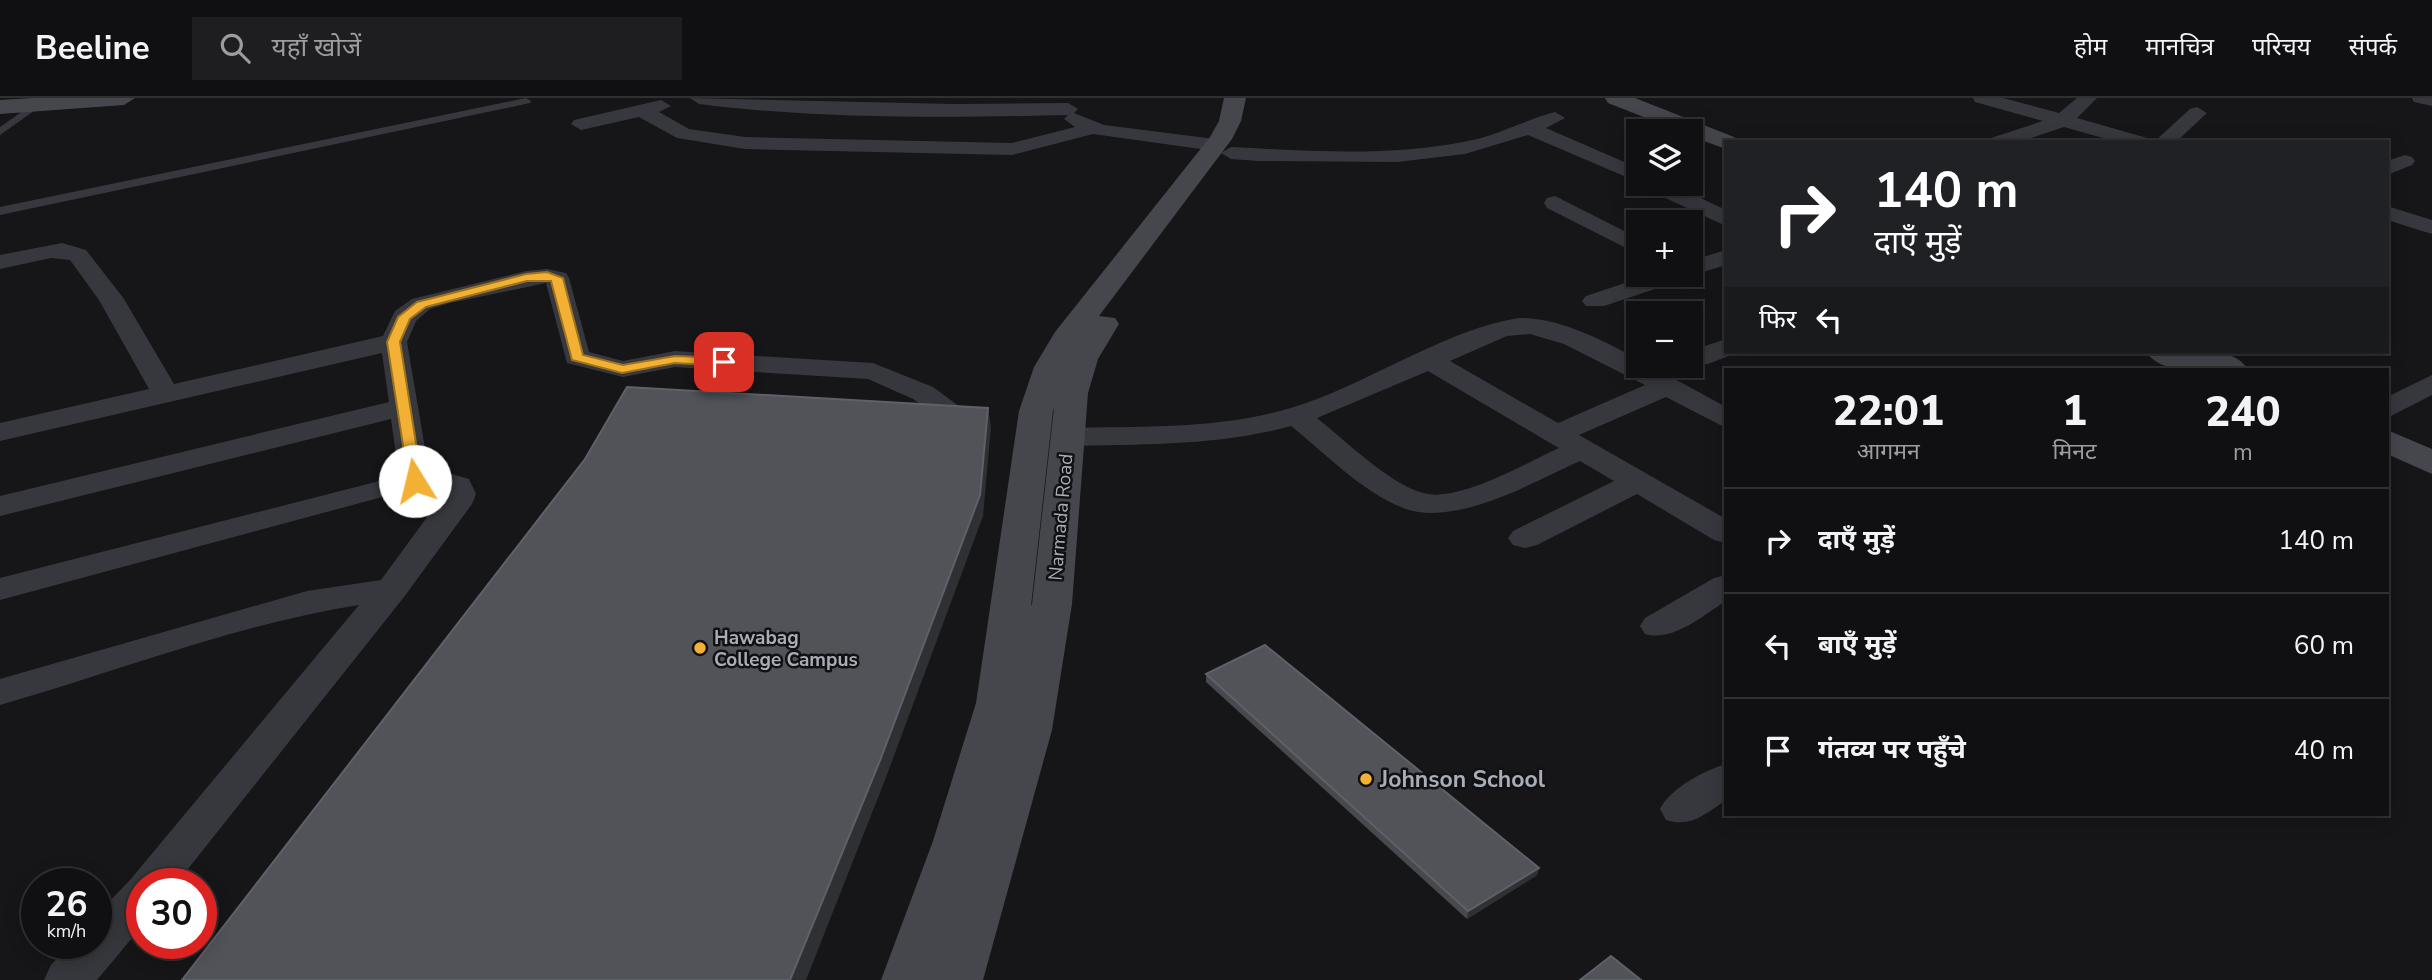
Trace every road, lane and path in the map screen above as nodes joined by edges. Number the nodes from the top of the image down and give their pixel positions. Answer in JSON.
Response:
{"nodes":[{"id":1,"x":124,"y":98,"type":"edge"},
{"id":2,"x":696,"y":98,"type":"edge"},
{"id":3,"x":847,"y":98,"type":"edge"},
{"id":4,"x":1235,"y":98,"type":"edge"},
{"id":5,"x":1258,"y":98,"type":"edge"},
{"id":6,"x":1591,"y":98,"type":"edge"},
{"id":7,"x":1616,"y":98,"type":"edge"},
{"id":8,"x":1982,"y":98,"type":"edge"},
{"id":9,"x":2088,"y":98,"type":"edge"},
{"id":10,"x":2421,"y":98,"type":"edge"},
{"id":11,"x":2432,"y":100,"type":"edge"},
{"id":12,"x":526,"y":101,"type":"dead end"},
{"id":13,"x":1070,"y":103,"type":"edge"},
{"id":14,"x":37,"y":104,"type":"junction"},
{"id":15,"x":0,"y":107,"type":"edge"},
{"id":16,"x":882,"y":109,"type":"junction"},
{"id":17,"x":641,"y":110,"type":"junction"},
{"id":18,"x":2197,"y":113,"type":"dead end"},
{"id":19,"x":1555,"y":118,"type":"dead end"},
{"id":20,"x":1644,"y":119,"type":"edge"},
{"id":21,"x":2062,"y":121,"type":"junction"},
{"id":22,"x":581,"y":124,"type":"dead end"},
{"id":23,"x":1094,"y":128,"type":"junction"},
{"id":24,"x":1528,"y":128,"type":"junction"},
{"id":25,"x":0,"y":132,"type":"edge"},
{"id":26,"x":2004,"y":140,"type":"edge"},
{"id":27,"x":2133,"y":140,"type":"edge"},
{"id":28,"x":2166,"y":140,"type":"edge"},
{"id":29,"x":1724,"y":141,"type":"edge"},
{"id":30,"x":1703,"y":144,"type":"edge"},
{"id":31,"x":1223,"y":149,"type":"junction"},
{"id":32,"x":1724,"y":153,"type":"edge"},
{"id":33,"x":1626,"y":171,"type":"edge"},
{"id":34,"x":1679,"y":196,"type":"edge"},
{"id":35,"x":1555,"y":203,"type":"dead end"},
{"id":36,"x":0,"y":211,"type":"edge"},
{"id":37,"x":2389,"y":214,"type":"edge"},
{"id":38,"x":1724,"y":218,"type":"edge"},
{"id":39,"x":2432,"y":227,"type":"edge"},
{"id":40,"x":1626,"y":241,"type":"edge"},
{"id":41,"x":1724,"y":258,"type":"edge"},
{"id":42,"x":0,"y":262,"type":"edge"},
{"id":43,"x":1703,"y":265,"type":"edge"},
{"id":44,"x":1638,"y":287,"type":"edge"},
{"id":45,"x":1595,"y":302,"type":"dead end"},
{"id":46,"x":394,"y":342,"type":"junction"},
{"id":47,"x":1724,"y":348,"type":"edge"},
{"id":48,"x":2166,"y":354,"type":"edge"},
{"id":49,"x":2197,"y":354,"type":"edge"},
{"id":50,"x":1703,"y":356,"type":"edge"},
{"id":51,"x":1429,"y":360,"type":"junction"},
{"id":52,"x":2198,"y":368,"type":"edge"},
{"id":53,"x":2229,"y":368,"type":"edge"},
{"id":54,"x":2432,"y":383,"type":"edge"},
{"id":55,"x":1666,"y":387,"type":"junction"},
{"id":56,"x":166,"y":394,"type":"junction"},
{"id":57,"x":403,"y":407,"type":"junction"},
{"id":58,"x":2389,"y":408,"type":"edge"},
{"id":59,"x":956,"y":415,"type":"edge"},
{"id":60,"x":1296,"y":415,"type":"junction"},
{"id":61,"x":1724,"y":418,"type":"edge"},
{"id":62,"x":0,"y":432,"type":"edge"},
{"id":63,"x":1556,"y":434,"type":"junction"},
{"id":64,"x":1068,"y":437,"type":"junction"},
{"id":65,"x":2389,"y":441,"type":"edge"},
{"id":66,"x":1582,"y":449,"type":"junction"},
{"id":67,"x":2389,"y":459,"type":"edge"},
{"id":68,"x":2432,"y":463,"type":"edge"},
{"id":69,"x":2432,"y":480,"type":"edge"},
{"id":70,"x":415,"y":481,"type":"junction"},
{"id":71,"x":1637,"y":482,"type":"junction"},
{"id":72,"x":0,"y":506,"type":"edge"},
{"id":73,"x":1724,"y":532,"type":"edge"},
{"id":74,"x":1525,"y":538,"type":"dead end"},
{"id":75,"x":1724,"y":587,"type":"edge"},
{"id":76,"x":0,"y":589,"type":"edge"},
{"id":77,"x":392,"y":589,"type":"junction"},
{"id":78,"x":1657,"y":626,"type":"dead end"},
{"id":79,"x":0,"y":692,"type":"edge"},
{"id":80,"x":1724,"y":780,"type":"edge"},
{"id":81,"x":1681,"y":809,"type":"dead end"},
{"id":82,"x":163,"y":868,"type":"edge"},
{"id":83,"x":126,"y":913,"type":"edge"},
{"id":84,"x":68,"y":980,"type":"edge"},
{"id":85,"x":909,"y":980,"type":"edge"},
{"id":86,"x":955,"y":980,"type":"edge"}],
"edges":[{"from":1,"to":14,"type":"street"},
{"from":2,"to":16,"type":"street"},
{"from":2,"to":17,"type":"street"},
{"from":3,"to":16,"type":"street"},
{"from":4,"to":31,"type":"street"},
{"from":5,"to":31,"type":"street","name":"Narmada Road"},
{"from":6,"to":20,"type":"street"},
{"from":7,"to":29,"type":"street"},
{"from":8,"to":21,"type":"street"},
{"from":9,"to":21,"type":"street"},
{"from":10,"to":11,"type":"street"},
{"from":12,"to":36,"type":"lane"},
{"from":13,"to":16,"type":"street"},
{"from":13,"to":23,"type":"street"},
{"from":14,"to":15,"type":"street"},
{"from":14,"to":25,"type":"lane"},
{"from":17,"to":22,"type":"street"},
{"from":17,"to":23,"type":"street"},
{"from":18,"to":28,"type":"street"},
{"from":19,"to":24,"type":"street"},
{"from":21,"to":26,"type":"street"},
{"from":21,"to":27,"type":"street"},
{"from":23,"to":31,"type":"street"},
{"from":24,"to":31,"type":"street"},
{"from":24,"to":33,"type":"street"},
{"from":30,"to":32,"type":"street"},
{"from":31,"to":64,"type":"street","name":"Narmada Road"},
{"from":31,"to":85,"type":"street"},
{"from":34,"to":38,"type":"street"},
{"from":35,"to":40,"type":"street"},
{"from":37,"to":39,"type":"street"},
{"from":41,"to":43,"type":"street"},
{"from":42,"to":56,"type":"street"},
{"from":44,"to":45,"type":"street"},
{"from":46,"to":56,"type":"street"},
{"from":46,"to":57,"type":"street"},
{"from":46,"to":59,"type":"street"},
{"from":47,"to":50,"type":"street"},
{"from":48,"to":52,"type":"street"},
{"from":49,"to":53,"type":"street"},
{"from":51,"to":55,"type":"street"},
{"from":51,"to":60,"type":"street"},
{"from":51,"to":63,"type":"street"},
{"from":54,"to":58,"type":"street"},
{"from":55,"to":61,"type":"street"},
{"from":55,"to":63,"type":"street"},
{"from":56,"to":62,"type":"street"},
{"from":57,"to":70,"type":"street"},
{"from":57,"to":72,"type":"street"},
{"from":60,"to":64,"type":"street"},
{"from":60,"to":66,"type":"street"},
{"from":63,"to":66,"type":"street"},
{"from":64,"to":86,"type":"street","name":"Narmada Road"},
{"from":65,"to":68,"type":"street"},
{"from":66,"to":71,"type":"street"},
{"from":67,"to":69,"type":"street"},
{"from":70,"to":76,"type":"street"},
{"from":70,"to":77,"type":"street"},
{"from":71,"to":73,"type":"street"},
{"from":71,"to":74,"type":"street"},
{"from":75,"to":78,"type":"street"},
{"from":77,"to":79,"type":"street"},
{"from":77,"to":82,"type":"street"},
{"from":80,"to":81,"type":"street"},
{"from":83,"to":84,"type":"street"}]}
